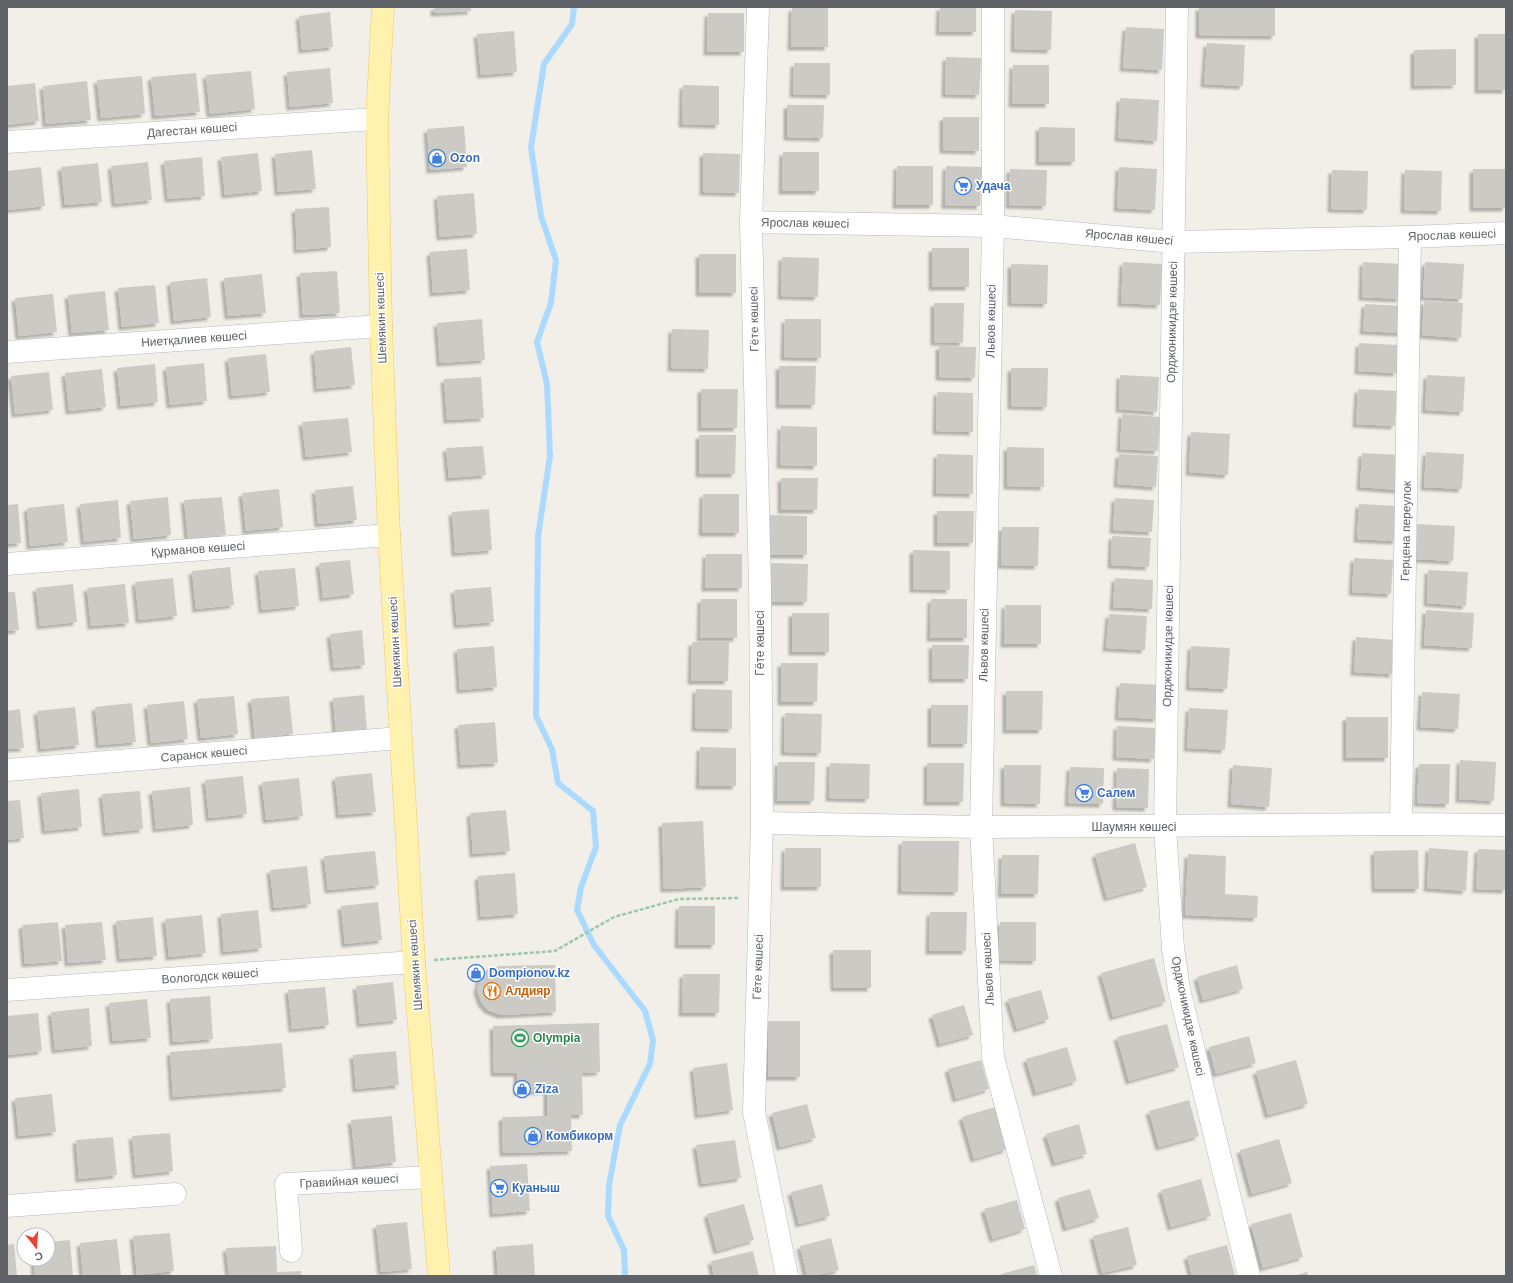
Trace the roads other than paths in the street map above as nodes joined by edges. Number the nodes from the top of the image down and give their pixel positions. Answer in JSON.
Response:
{"nodes":[{"id":1,"x":383,"y":7,"type":"edge"},
{"id":2,"x":758,"y":7,"type":"edge"},
{"id":3,"x":993,"y":7,"type":"edge"},
{"id":4,"x":1177,"y":7,"type":"edge"},
{"id":5,"x":377,"y":119,"type":"junction"},
{"id":6,"x":7,"y":142,"type":"edge"},
{"id":7,"x":751,"y":222,"type":"junction"},
{"id":8,"x":992,"y":226,"type":"junction"},
{"id":9,"x":1506,"y":233,"type":"edge"},
{"id":10,"x":1410,"y":237,"type":"junction"},
{"id":11,"x":1174,"y":242,"type":"junction"},
{"id":12,"x":381,"y":326,"type":"junction"},
{"id":13,"x":7,"y":352,"type":"edge"},
{"id":14,"x":389,"y":535,"type":"junction"},
{"id":15,"x":7,"y":564,"type":"edge"},
{"id":16,"x":400,"y":738,"type":"junction"},
{"id":17,"x":7,"y":770,"type":"edge"},
{"id":18,"x":762,"y":823,"type":"junction"},
{"id":19,"x":1401,"y":824,"type":"junction"},
{"id":20,"x":1506,"y":825,"type":"edge"},
{"id":21,"x":1165,"y":826,"type":"junction"},
{"id":22,"x":981,"y":827,"type":"junction"},
{"id":23,"x":414,"y":962,"type":"junction"},
{"id":24,"x":7,"y":990,"type":"edge"},
{"id":25,"x":432,"y":1177,"type":"junction"},
{"id":26,"x":175,"y":1194,"type":"dead end"},
{"id":27,"x":7,"y":1206,"type":"edge"},
{"id":28,"x":291,"y":1251,"type":"dead end"},
{"id":29,"x":439,"y":1276,"type":"edge"},
{"id":30,"x":787,"y":1276,"type":"edge"},
{"id":31,"x":1051,"y":1276,"type":"edge"},
{"id":32,"x":1249,"y":1276,"type":"edge"}],
"edges":[{"from":1,"to":5,"type":"main road","name":"Шемякин көшесі"},
{"from":2,"to":7,"type":"street","name":"Гёте көшесі"},
{"from":3,"to":8,"type":"street","name":"Львов көшесі"},
{"from":4,"to":11,"type":"street","name":"Орджоникидзе көшесі"},
{"from":5,"to":6,"type":"street","name":"Дагестан көшесі"},
{"from":5,"to":12,"type":"main road","name":"Шемякин көшесі"},
{"from":7,"to":8,"type":"street","name":"Ярослав көшесі"},
{"from":7,"to":18,"type":"street","name":"Гёте көшесі"},
{"from":8,"to":11,"type":"street","name":"Ярослав көшесі"},
{"from":8,"to":22,"type":"street","name":"Львов көшесі"},
{"from":9,"to":10,"type":"street","name":"Ярослав көшесі"},
{"from":10,"to":11,"type":"street","name":"Ярослав көшесі"},
{"from":10,"to":19,"type":"street","name":"Герцена переулок"},
{"from":11,"to":21,"type":"street","name":"Орджоникидзе көшесі"},
{"from":12,"to":13,"type":"street","name":"Ниетқалиев көшесі"},
{"from":12,"to":14,"type":"main road","name":"Шемякин көшесі"},
{"from":14,"to":15,"type":"street","name":"Құрманов көшесі"},
{"from":14,"to":16,"type":"main road","name":"Шемякин көшесі"},
{"from":16,"to":17,"type":"street","name":"Саранск көшесі"},
{"from":16,"to":23,"type":"main road","name":"Шемякин көшесі"},
{"from":18,"to":22,"type":"street","name":"Шаумян көшесі"},
{"from":18,"to":30,"type":"street","name":"Гёте көшесі"},
{"from":19,"to":20,"type":"street","name":"Шаумян көшесі"},
{"from":19,"to":21,"type":"street","name":"Шаумян көшесі"},
{"from":21,"to":22,"type":"street","name":"Шаумян көшесі"},
{"from":21,"to":32,"type":"street","name":"Орджоникидзе көшесі"},
{"from":22,"to":31,"type":"street","name":"Львов көшесі"},
{"from":23,"to":24,"type":"street","name":"Вологодск көшесі"},
{"from":23,"to":25,"type":"main road","name":"Шемякин көшесі"},
{"from":25,"to":28,"type":"street","name":"Гравийная көшесі"},
{"from":25,"to":29,"type":"main road","name":"Шемякин көшесі"},
{"from":26,"to":27,"type":"street"}]}
